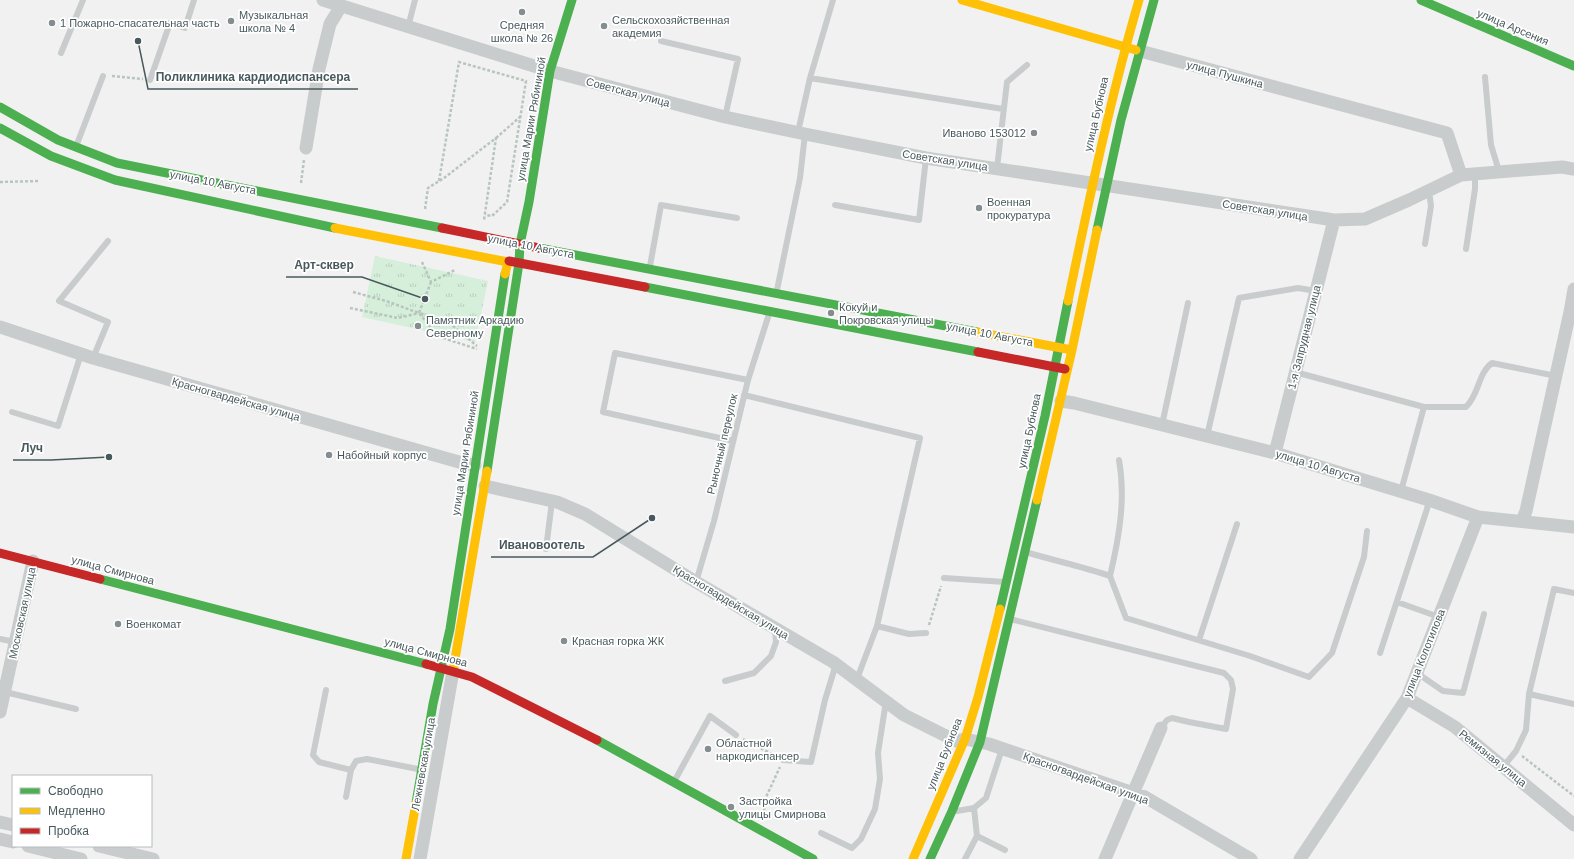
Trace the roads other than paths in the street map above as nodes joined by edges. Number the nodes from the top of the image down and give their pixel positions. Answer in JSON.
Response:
{"nodes":[{"id":1,"x":83,"y":0,"type":"edge"},
{"id":2,"x":194,"y":0,"type":"edge"},
{"id":3,"x":323,"y":0,"type":"edge"},
{"id":4,"x":415,"y":0,"type":"edge"},
{"id":5,"x":572,"y":0,"type":"edge"},
{"id":6,"x":833,"y":0,"type":"edge"},
{"id":7,"x":962,"y":0,"type":"edge"},
{"id":8,"x":1139,"y":0,"type":"edge"},
{"id":9,"x":1154,"y":0,"type":"edge"},
{"id":10,"x":1421,"y":0,"type":"edge"},
{"id":11,"x":341,"y":6,"type":"junction"},
{"id":12,"x":408,"y":27,"type":"junction"},
{"id":13,"x":662,"y":41,"type":"dead end"},
{"id":14,"x":1125,"y":47,"type":"junction"},
{"id":15,"x":1140,"y":51,"type":"junction"},
{"id":16,"x":61,"y":53,"type":"dead end"},
{"id":17,"x":1027,"y":65,"type":"dead end"},
{"id":18,"x":1574,"y":66,"type":"edge"},
{"id":19,"x":550,"y":71,"type":"junction"},
{"id":20,"x":103,"y":76,"type":"road end"},
{"id":21,"x":1485,"y":77,"type":"dead end"},
{"id":22,"x":810,"y":78,"type":"junction"},
{"id":23,"x":150,"y":80,"type":"road end"},
{"id":24,"x":0,"y":107,"type":"edge"},
{"id":25,"x":1003,"y":110,"type":"junction"},
{"id":26,"x":725,"y":117,"type":"junction"},
{"id":27,"x":0,"y":128,"type":"edge"},
{"id":28,"x":801,"y":133,"type":"junction"},
{"id":29,"x":76,"y":147,"type":"junction"},
{"id":30,"x":306,"y":148,"type":"road end"},
{"id":31,"x":926,"y":158,"type":"junction"},
{"id":32,"x":997,"y":168,"type":"junction"},
{"id":33,"x":1574,"y":170,"type":"edge"},
{"id":34,"x":1499,"y":171,"type":"junction"},
{"id":35,"x":1475,"y":173,"type":"junction"},
{"id":36,"x":1460,"y":175,"type":"junction"},
{"id":37,"x":1092,"y":184,"type":"junction"},
{"id":38,"x":1106,"y":185,"type":"junction"},
{"id":39,"x":1429,"y":191,"type":"junction"},
{"id":40,"x":835,"y":205,"type":"dead end"},
{"id":41,"x":737,"y":218,"type":"dead end"},
{"id":42,"x":1334,"y":220,"type":"junction"},
{"id":43,"x":108,"y":241,"type":"dead end"},
{"id":44,"x":520,"y":244,"type":"junction"},
{"id":45,"x":1425,"y":244,"type":"dead end"},
{"id":46,"x":1466,"y":248,"type":"dead end"},
{"id":47,"x":508,"y":262,"type":"junction"},
{"id":48,"x":519,"y":263,"type":"junction"},
{"id":49,"x":649,"y":269,"type":"junction"},
{"id":50,"x":1574,"y":289,"type":"edge"},
{"id":51,"x":1316,"y":291,"type":"junction"},
{"id":52,"x":773,"y":302,"type":"junction"},
{"id":53,"x":1188,"y":303,"type":"dead end"},
{"id":54,"x":1572,"y":312,"type":"edge"},
{"id":55,"x":0,"y":327,"type":"edge"},
{"id":56,"x":1058,"y":347,"type":"junction"},
{"id":57,"x":1072,"y":350,"type":"junction"},
{"id":58,"x":81,"y":354,"type":"junction"},
{"id":59,"x":93,"y":358,"type":"junction"},
{"id":60,"x":1054,"y":367,"type":"junction"},
{"id":61,"x":1068,"y":370,"type":"junction"},
{"id":62,"x":1295,"y":372,"type":"junction"},
{"id":63,"x":1556,"y":376,"type":"junction"},
{"id":64,"x":748,"y":380,"type":"junction"},
{"id":65,"x":744,"y":395,"type":"junction"},
{"id":66,"x":1061,"y":402,"type":"junction"},
{"id":67,"x":1424,"y":407,"type":"junction"},
{"id":68,"x":12,"y":412,"type":"dead end"},
{"id":69,"x":1162,"y":425,"type":"junction"},
{"id":70,"x":1207,"y":436,"type":"junction"},
{"id":71,"x":734,"y":440,"type":"junction"},
{"id":72,"x":1275,"y":453,"type":"junction"},
{"id":73,"x":1119,"y":460,"type":"dead end"},
{"id":74,"x":474,"y":465,"type":"junction"},
{"id":75,"x":485,"y":486,"type":"junction"},
{"id":76,"x":1401,"y":491,"type":"junction"},
{"id":77,"x":1429,"y":500,"type":"junction"},
{"id":78,"x":552,"y":501,"type":"junction"},
{"id":79,"x":1478,"y":518,"type":"junction"},
{"id":80,"x":1522,"y":521,"type":"junction"},
{"id":81,"x":1237,"y":524,"type":"dead end"},
{"id":82,"x":1574,"y":527,"type":"edge"},
{"id":83,"x":1367,"y":531,"type":"dead end"},
{"id":84,"x":546,"y":549,"type":"dead end"},
{"id":85,"x":1026,"y":552,"type":"junction"},
{"id":86,"x":0,"y":553,"type":"edge"},
{"id":87,"x":33,"y":561,"type":"junction"},
{"id":88,"x":1110,"y":576,"type":"junction"},
{"id":89,"x":944,"y":578,"type":"road end"},
{"id":90,"x":696,"y":582,"type":"junction"},
{"id":91,"x":1007,"y":582,"type":"junction"},
{"id":92,"x":1574,"y":594,"type":"edge"},
{"id":93,"x":1397,"y":602,"type":"junction"},
{"id":94,"x":1484,"y":614,"type":"dead end"},
{"id":95,"x":1439,"y":617,"type":"junction"},
{"id":96,"x":1010,"y":619,"type":"junction"},
{"id":97,"x":877,"y":626,"type":"junction"},
{"id":98,"x":774,"y":628,"type":"junction"},
{"id":99,"x":926,"y":633,"type":"road end"},
{"id":100,"x":0,"y":639,"type":"edge"},
{"id":101,"x":1199,"y":640,"type":"junction"},
{"id":102,"x":15,"y":642,"type":"junction"},
{"id":103,"x":1380,"y":653,"type":"dead end"},
{"id":104,"x":836,"y":664,"type":"junction"},
{"id":105,"x":448,"y":670,"type":"junction"},
{"id":106,"x":1417,"y":673,"type":"junction"},
{"id":107,"x":856,"y":679,"type":"junction"},
{"id":108,"x":725,"y":682,"type":"dead end"},
{"id":109,"x":326,"y":690,"type":"dead end"},
{"id":110,"x":5,"y":692,"type":"junction"},
{"id":111,"x":1529,"y":694,"type":"junction"},
{"id":112,"x":1407,"y":698,"type":"junction"},
{"id":113,"x":886,"y":701,"type":"junction"},
{"id":114,"x":1574,"y":704,"type":"edge"},
{"id":115,"x":76,"y":709,"type":"dead end"},
{"id":116,"x":0,"y":712,"type":"edge"},
{"id":117,"x":1162,"y":728,"type":"joint"},
{"id":118,"x":736,"y":735,"type":"road end"},
{"id":119,"x":965,"y":739,"type":"junction"},
{"id":120,"x":980,"y":742,"type":"junction"},
{"id":121,"x":1002,"y":749,"type":"junction"},
{"id":122,"x":783,"y":760,"type":"road end"},
{"id":123,"x":1503,"y":767,"type":"junction"},
{"id":124,"x":352,"y":770,"type":"junction"},
{"id":125,"x":422,"y":770,"type":"junction"},
{"id":126,"x":674,"y":782,"type":"junction"},
{"id":127,"x":1133,"y":793,"type":"junction"},
{"id":128,"x":346,"y":797,"type":"dead end"},
{"id":129,"x":974,"y":808,"type":"junction"},
{"id":130,"x":952,"y":811,"type":"junction"},
{"id":131,"x":0,"y":822,"type":"edge"},
{"id":132,"x":12,"y":825,"type":"edge"},
{"id":133,"x":1574,"y":825,"type":"edge"},
{"id":134,"x":821,"y":833,"type":"dead end"},
{"id":135,"x":977,"y":836,"type":"junction"},
{"id":136,"x":0,"y":839,"type":"edge"},
{"id":137,"x":12,"y":842,"type":"edge"},
{"id":138,"x":32,"y":847,"type":"edge"},
{"id":139,"x":103,"y":847,"type":"edge"},
{"id":140,"x":1005,"y":850,"type":"dead end"},
{"id":141,"x":81,"y":859,"type":"edge"},
{"id":142,"x":153,"y":859,"type":"edge"},
{"id":143,"x":406,"y":859,"type":"edge"},
{"id":144,"x":420,"y":859,"type":"edge"},
{"id":145,"x":813,"y":859,"type":"edge"},
{"id":146,"x":913,"y":859,"type":"edge"},
{"id":147,"x":930,"y":859,"type":"edge"},
{"id":148,"x":965,"y":859,"type":"edge"},
{"id":149,"x":1105,"y":859,"type":"edge"},
{"id":150,"x":1250,"y":859,"type":"edge"},
{"id":151,"x":1300,"y":859,"type":"edge"}],
"edges":[{"from":1,"to":16,"type":"lane"},
{"from":2,"to":23,"type":"lane"},
{"from":3,"to":11,"type":"street","name":"Советская улица"},
{"from":4,"to":12,"type":"lane"},
{"from":5,"to":19,"type":"main road","name":"улица Марии Рябининой"},
{"from":6,"to":22,"type":"lane","name":"Рыночный переулок"},
{"from":7,"to":14,"type":"main road","name":"улица Пушкина"},
{"from":8,"to":14,"type":"main road","name":"улица Бубнова"},
{"from":9,"to":15,"type":"main road"},
{"from":10,"to":18,"type":"main road","name":"улица Арсения"},
{"from":11,"to":12,"type":"street","name":"Советская улица"},
{"from":11,"to":30,"type":"street"},
{"from":12,"to":19,"type":"street","name":"Советская улица"},
{"from":13,"to":26,"type":"lane"},
{"from":14,"to":15,"type":"main road","name":"улица Пушкина"},
{"from":14,"to":37,"type":"main road","name":"улица Бубнова"},
{"from":15,"to":36,"type":"street","name":"улица Пушкина"},
{"from":15,"to":38,"type":"main road"},
{"from":17,"to":25,"type":"lane"},
{"from":19,"to":26,"type":"street","name":"Советская улица"},
{"from":19,"to":44,"type":"main road","name":"улица Марии Рябининой"},
{"from":20,"to":29,"type":"lane"},
{"from":21,"to":34,"type":"lane"},
{"from":22,"to":25,"type":"lane"},
{"from":22,"to":28,"type":"lane","name":"Рыночный переулок"},
{"from":24,"to":29,"type":"main road","name":"улица 10 Августа"},
{"from":25,"to":32,"type":"lane"},
{"from":26,"to":28,"type":"street","name":"Советская улица"},
{"from":27,"to":47,"type":"main road","name":"улица 10 Августа"},
{"from":28,"to":31,"type":"street","name":"Советская улица"},
{"from":28,"to":52,"type":"lane","name":"Рыночный переулок"},
{"from":29,"to":44,"type":"main road","name":"улица 10 Августа"},
{"from":31,"to":32,"type":"street","name":"Советская улица"},
{"from":31,"to":40,"type":"lane"},
{"from":32,"to":37,"type":"street","name":"Советская улица"},
{"from":33,"to":34,"type":"street","name":"Советская улица"},
{"from":34,"to":35,"type":"street","name":"Советская улица"},
{"from":35,"to":36,"type":"street","name":"Советская улица"},
{"from":35,"to":46,"type":"lane"},
{"from":36,"to":39,"type":"street","name":"Советская улица"},
{"from":37,"to":38,"type":"street","name":"Советская улица"},
{"from":37,"to":56,"type":"main road","name":"улица Бубнова"},
{"from":38,"to":42,"type":"street","name":"Советская улица"},
{"from":38,"to":57,"type":"main road"},
{"from":39,"to":42,"type":"street","name":"Советская улица"},
{"from":39,"to":45,"type":"lane"},
{"from":41,"to":49,"type":"lane"},
{"from":42,"to":51,"type":"street","name":"1-я Запрудная улица"},
{"from":43,"to":59,"type":"lane"},
{"from":44,"to":47,"type":"main road","name":"улица Марии Рябининой"},
{"from":44,"to":48,"type":"main road","name":"улица Марии Рябининой"},
{"from":44,"to":49,"type":"main road","name":"улица 10 Августа"},
{"from":47,"to":48,"type":"main road","name":"улица 10 Августа"},
{"from":47,"to":74,"type":"main road","name":"улица Марии Рябининой"},
{"from":48,"to":52,"type":"main road","name":"улица 10 Августа"},
{"from":48,"to":75,"type":"main road","name":"улица Марии Рябининой"},
{"from":49,"to":52,"type":"main road","name":"улица 10 Августа"},
{"from":50,"to":54,"type":"street"},
{"from":51,"to":62,"type":"street","name":"1-я Запрудная улица"},
{"from":51,"to":70,"type":"lane"},
{"from":52,"to":56,"type":"main road","name":"улица 10 Августа"},
{"from":52,"to":60,"type":"main road","name":"улица 10 Августа"},
{"from":52,"to":64,"type":"lane","name":"Рыночный переулок"},
{"from":53,"to":69,"type":"lane"},
{"from":54,"to":63,"type":"street"},
{"from":55,"to":58,"type":"street","name":"Красногвардейская улица"},
{"from":56,"to":57,"type":"main road","name":"улица 10 Августа"},
{"from":56,"to":60,"type":"main road","name":"улица Бубнова"},
{"from":57,"to":61,"type":"main road"},
{"from":58,"to":59,"type":"street","name":"Красногвардейская улица"},
{"from":58,"to":68,"type":"lane"},
{"from":59,"to":74,"type":"street","name":"Красногвардейская улица"},
{"from":60,"to":61,"type":"main road","name":"улица 10 Августа"},
{"from":60,"to":91,"type":"main road","name":"улица Бубнова"},
{"from":61,"to":66,"type":"main road"},
{"from":62,"to":67,"type":"lane"},
{"from":62,"to":72,"type":"street","name":"1-я Запрудная улица"},
{"from":63,"to":67,"type":"lane"},
{"from":63,"to":80,"type":"street"},
{"from":64,"to":65,"type":"lane","name":"Рыночный переулок"},
{"from":64,"to":71,"type":"lane"},
{"from":65,"to":71,"type":"lane","name":"Рыночный переулок"},
{"from":65,"to":97,"type":"lane"},
{"from":66,"to":69,"type":"street","name":"улица 10 Августа"},
{"from":66,"to":85,"type":"main road"},
{"from":67,"to":76,"type":"lane"},
{"from":69,"to":70,"type":"street","name":"улица 10 Августа"},
{"from":70,"to":72,"type":"street","name":"улица 10 Августа"},
{"from":71,"to":90,"type":"lane","name":"Рыночный переулок"},
{"from":72,"to":76,"type":"street","name":"улица 10 Августа"},
{"from":73,"to":88,"type":"lane"},
{"from":74,"to":105,"type":"main road","name":"улица Марии Рябининой"},
{"from":75,"to":78,"type":"street","name":"Красногвардейская улица"},
{"from":75,"to":105,"type":"main road","name":"улица Марии Рябининой"},
{"from":76,"to":77,"type":"street","name":"улица 10 Августа"},
{"from":77,"to":79,"type":"street","name":"улица 10 Августа"},
{"from":77,"to":93,"type":"lane"},
{"from":78,"to":84,"type":"lane"},
{"from":78,"to":90,"type":"street","name":"Красногвардейская улица"},
{"from":79,"to":80,"type":"street","name":"улица 10 Августа"},
{"from":79,"to":95,"type":"street","name":"улица Колотилова"},
{"from":80,"to":82,"type":"street","name":"улица 10 Августа"},
{"from":81,"to":101,"type":"lane"},
{"from":83,"to":101,"type":"lane"},
{"from":85,"to":88,"type":"lane"},
{"from":85,"to":96,"type":"main road"},
{"from":86,"to":87,"type":"main road","name":"улица Смирнова"},
{"from":87,"to":102,"type":"street","name":"Московская улица"},
{"from":87,"to":105,"type":"main road","name":"улица Смирнова"},
{"from":88,"to":101,"type":"lane"},
{"from":89,"to":91,"type":"lane"},
{"from":90,"to":98,"type":"street","name":"Красногвардейская улица"},
{"from":91,"to":119,"type":"main road","name":"улица Бубнова"},
{"from":92,"to":111,"type":"lane"},
{"from":93,"to":95,"type":"lane"},
{"from":93,"to":103,"type":"lane"},
{"from":94,"to":106,"type":"lane"},
{"from":95,"to":106,"type":"street","name":"улица Колотилова"},
{"from":96,"to":117,"type":"lane"},
{"from":96,"to":120,"type":"main road"},
{"from":97,"to":99,"type":"lane"},
{"from":97,"to":107,"type":"lane"},
{"from":98,"to":104,"type":"street","name":"Красногвардейская улица"},
{"from":98,"to":108,"type":"lane"},
{"from":100,"to":102,"type":"lane"},
{"from":102,"to":110,"type":"street","name":"Московская улица"},
{"from":104,"to":107,"type":"street","name":"Красногвардейская улица"},
{"from":104,"to":122,"type":"lane"},
{"from":105,"to":125,"type":"main road","name":"Лежневская улица"},
{"from":105,"to":126,"type":"main road","name":"улица Смирнова"},
{"from":105,"to":144,"type":"street","name":"Лежневская улица"},
{"from":106,"to":112,"type":"street","name":"улица Колотилова"},
{"from":107,"to":113,"type":"street","name":"Красногвардейская улица"},
{"from":109,"to":124,"type":"lane"},
{"from":110,"to":115,"type":"lane"},
{"from":110,"to":116,"type":"street","name":"Московская улица"},
{"from":111,"to":114,"type":"lane"},
{"from":111,"to":123,"type":"lane"},
{"from":112,"to":123,"type":"street","name":"Ремизная улица"},
{"from":112,"to":151,"type":"street","name":"улица Колотилова"},
{"from":113,"to":119,"type":"street","name":"Красногвардейская улица"},
{"from":113,"to":134,"type":"lane"},
{"from":117,"to":127,"type":"street"},
{"from":118,"to":126,"type":"lane"},
{"from":119,"to":120,"type":"street","name":"Красногвардейская улица"},
{"from":119,"to":146,"type":"main road","name":"улица Бубнова"},
{"from":120,"to":121,"type":"street","name":"Красногвардейская улица"},
{"from":120,"to":130,"type":"main road"},
{"from":121,"to":127,"type":"street","name":"Красногвардейская улица"},
{"from":121,"to":129,"type":"lane"},
{"from":123,"to":133,"type":"street","name":"Ремизная улица"},
{"from":124,"to":125,"type":"lane"},
{"from":124,"to":128,"type":"lane"},
{"from":125,"to":143,"type":"main road","name":"Лежневская улица"},
{"from":126,"to":145,"type":"main road","name":"улица Смирнова"},
{"from":127,"to":149,"type":"street"},
{"from":127,"to":150,"type":"street","name":"Красногвардейская улица"},
{"from":129,"to":130,"type":"lane"},
{"from":129,"to":135,"type":"lane"},
{"from":130,"to":147,"type":"main road"},
{"from":131,"to":132,"type":"street"},
{"from":135,"to":140,"type":"lane"},
{"from":135,"to":148,"type":"lane"},
{"from":136,"to":137,"type":"street"},
{"from":138,"to":141,"type":"street"},
{"from":139,"to":142,"type":"street"}]}
